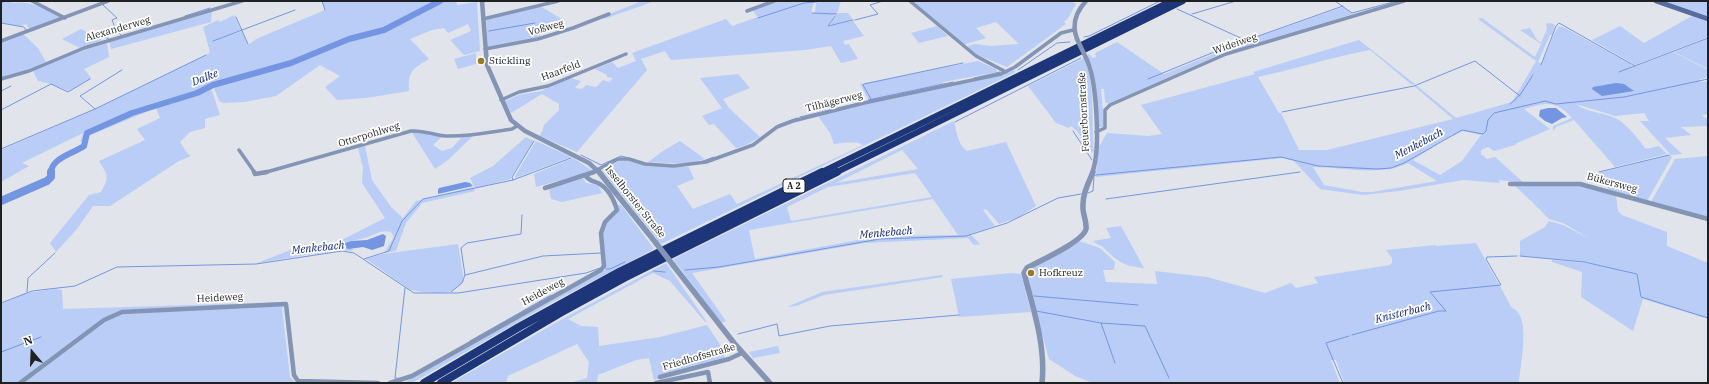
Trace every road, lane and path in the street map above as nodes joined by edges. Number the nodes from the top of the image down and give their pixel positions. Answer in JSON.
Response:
{"nodes":[{"id":1,"x":32,"y":1,"type":"edge"},
{"id":2,"x":108,"y":1,"type":"edge"},
{"id":3,"x":242,"y":1,"type":"edge"},
{"id":4,"x":482,"y":1,"type":"edge"},
{"id":5,"x":558,"y":1,"type":"edge"},
{"id":6,"x":774,"y":1,"type":"edge"},
{"id":7,"x":910,"y":1,"type":"edge"},
{"id":8,"x":1086,"y":1,"type":"edge"},
{"id":9,"x":1171,"y":1,"type":"edge"},
{"id":10,"x":1183,"y":1,"type":"edge"},
{"id":11,"x":1404,"y":1,"type":"edge"},
{"id":12,"x":1656,"y":1,"type":"edge"},
{"id":13,"x":747,"y":11,"type":"dead end"},
{"id":14,"x":609,"y":14,"type":"dead end"},
{"id":15,"x":65,"y":18,"type":"junction"},
{"id":16,"x":483,"y":19,"type":"junction"},
{"id":17,"x":1708,"y":19,"type":"edge"},
{"id":18,"x":1074,"y":30,"type":"junction"},
{"id":19,"x":1,"y":41,"type":"edge"},
{"id":20,"x":485,"y":49,"type":"junction"},
{"id":21,"x":626,"y":54,"type":"dead end"},
{"id":22,"x":1006,"y":72,"type":"junction"},
{"id":23,"x":1,"y":79,"type":"edge"},
{"id":24,"x":501,"y":100,"type":"junction"},
{"id":25,"x":517,"y":126,"type":"junction"},
{"id":26,"x":1096,"y":132,"type":"junction"},
{"id":27,"x":239,"y":150,"type":"dead end"},
{"id":28,"x":598,"y":170,"type":"junction"},
{"id":29,"x":585,"y":175,"type":"junction"},
{"id":30,"x":1510,"y":184,"type":"dead end"},
{"id":31,"x":545,"y":188,"type":"dead end"},
{"id":32,"x":1708,"y":219,"type":"edge"},
{"id":33,"x":742,"y":353,"type":"junction"},
{"id":34,"x":660,"y":377,"type":"dead end"},
{"id":35,"x":20,"y":383,"type":"edge"},
{"id":36,"x":378,"y":383,"type":"edge"},
{"id":37,"x":390,"y":383,"type":"edge"},
{"id":38,"x":424,"y":383,"type":"edge"},
{"id":39,"x":441,"y":383,"type":"edge"},
{"id":40,"x":656,"y":383,"type":"edge"},
{"id":41,"x":710,"y":383,"type":"edge"},
{"id":42,"x":770,"y":383,"type":"edge"},
{"id":43,"x":1042,"y":383,"type":"edge"}],
"edges":[{"from":1,"to":15,"type":"street"},
{"from":2,"to":15,"type":"street"},
{"from":3,"to":23,"type":"street","name":"Alexanderweg"},
{"from":4,"to":16,"type":"street","name":"Isselhorster Straße"},
{"from":5,"to":16,"type":"street"},
{"from":6,"to":13,"type":"street"},
{"from":7,"to":22,"type":"street"},
{"from":8,"to":18,"type":"street","name":"Feuerbornstraße"},
{"from":9,"to":38,"type":"highway","number":"A 2"},
{"from":10,"to":39,"type":"highway","number":"A 2"},
{"from":11,"to":26,"type":"street","name":"Wideiweg"},
{"from":12,"to":17,"type":"main road"},
{"from":14,"to":20,"type":"street","name":"Voßweg"},
{"from":15,"to":19,"type":"street"},
{"from":16,"to":20,"type":"street","name":"Isselhorster Straße"},
{"from":18,"to":22,"type":"street","name":"Tilhägerweg"},
{"from":18,"to":26,"type":"street","name":"Feuerbornstraße","bridge":true},
{"from":20,"to":24,"type":"street","name":"Isselhorster Straße"},
{"from":21,"to":24,"type":"street","name":"Haarfeld"},
{"from":22,"to":28,"type":"street","name":"Tilhägerweg"},
{"from":24,"to":25,"type":"street","name":"Isselhorster Straße"},
{"from":25,"to":27,"type":"street","name":"Otterpohlweg"},
{"from":25,"to":28,"type":"street","name":"Isselhorster Straße"},
{"from":26,"to":43,"type":"street","name":"Feuerbornstraße"},
{"from":28,"to":29,"type":"street"},
{"from":28,"to":33,"type":"street","name":"Isselhorster Straße","bridge":true},
{"from":29,"to":31,"type":"street"},
{"from":29,"to":37,"type":"street","name":"Heideweg"},
{"from":30,"to":32,"type":"street","name":"Bükersweg"},
{"from":33,"to":34,"type":"street","name":"Friedhofsstraße"},
{"from":33,"to":42,"type":"street","name":"Isselhorster Straße"},
{"from":35,"to":36,"type":"street","name":"Heideweg"},
{"from":40,"to":41,"type":"street"}]}
